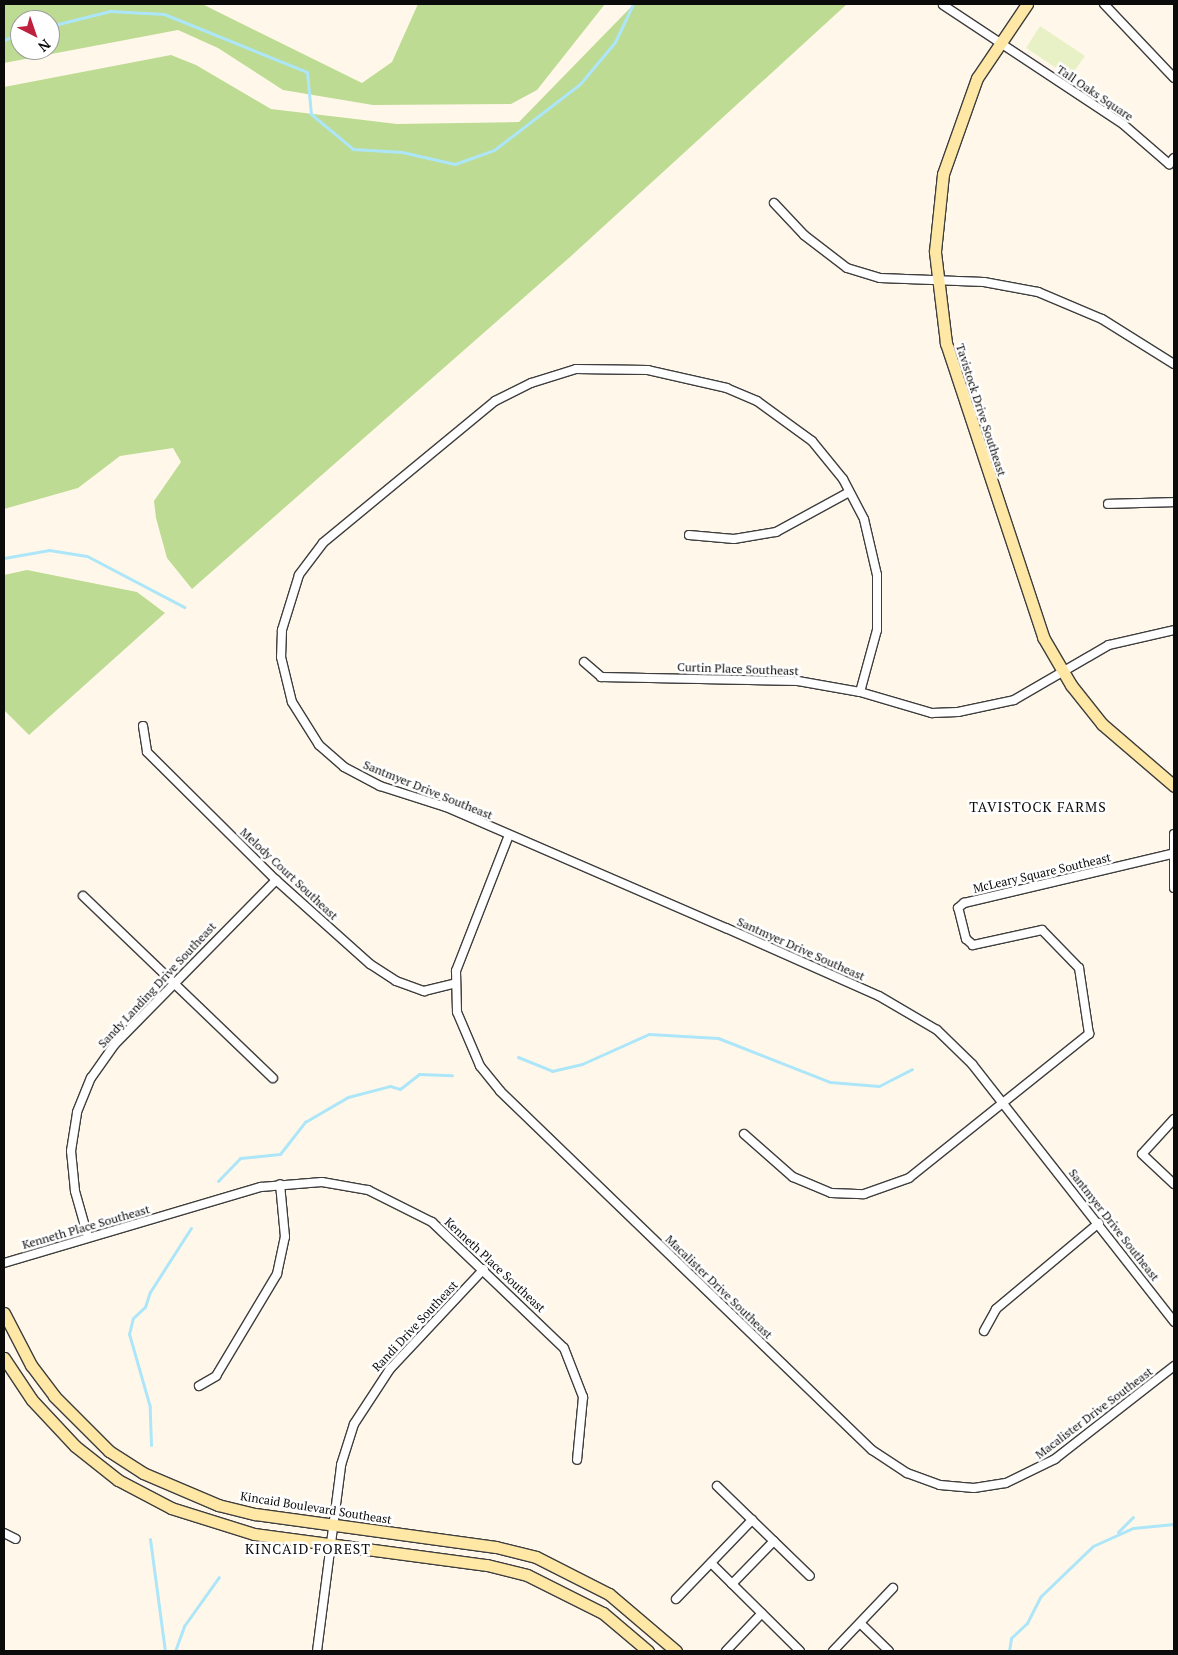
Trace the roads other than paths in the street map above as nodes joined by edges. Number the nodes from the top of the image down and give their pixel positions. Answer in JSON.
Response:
{"nodes":[{"id":1,"x":1027,"y":4,"type":"edge"},
{"id":2,"x":1104,"y":4,"type":"edge"},
{"id":3,"x":943,"y":5,"type":"dead end"},
{"id":4,"x":998,"y":41,"type":"junction"},
{"id":5,"x":1174,"y":78,"type":"edge"},
{"id":6,"x":1174,"y":158,"type":"edge"},
{"id":7,"x":774,"y":204,"type":"dead end"},
{"id":8,"x":936,"y":280,"type":"junction"},
{"id":9,"x":1174,"y":364,"type":"edge"},
{"id":10,"x":850,"y":492,"type":"junction"},
{"id":11,"x":1174,"y":502,"type":"edge"},
{"id":12,"x":1108,"y":504,"type":"dead end"},
{"id":13,"x":689,"y":535,"type":"dead end"},
{"id":14,"x":1174,"y":630,"type":"edge"},
{"id":15,"x":584,"y":662,"type":"dead end"},
{"id":16,"x":1062,"y":670,"type":"junction"},
{"id":17,"x":860,"y":692,"type":"junction"},
{"id":18,"x":143,"y":726,"type":"dead end"},
{"id":19,"x":1174,"y":786,"type":"edge"},
{"id":20,"x":1174,"y":834,"type":"edge"},
{"id":21,"x":509,"y":835,"type":"junction"},
{"id":22,"x":1171,"y":854,"type":"junction"},
{"id":23,"x":276,"y":880,"type":"junction"},
{"id":24,"x":1174,"y":888,"type":"edge"},
{"id":25,"x":83,"y":896,"type":"dead end"},
{"id":26,"x":173,"y":982,"type":"junction"},
{"id":27,"x":455,"y":984,"type":"junction"},
{"id":28,"x":274,"y":1078,"type":"dead end"},
{"id":29,"x":1002,"y":1101,"type":"junction"},
{"id":30,"x":1174,"y":1119,"type":"edge"},
{"id":31,"x":744,"y":1134,"type":"dead end"},
{"id":32,"x":280,"y":1184,"type":"junction"},
{"id":33,"x":1174,"y":1184,"type":"edge"},
{"id":34,"x":1099,"y":1223,"type":"junction"},
{"id":35,"x":88,"y":1238,"type":"junction"},
{"id":36,"x":4,"y":1263,"type":"edge"},
{"id":37,"x":484,"y":1269,"type":"junction"},
{"id":38,"x":4,"y":1312,"type":"edge"},
{"id":39,"x":1174,"y":1322,"type":"edge"},
{"id":40,"x":984,"y":1331,"type":"dead end"},
{"id":41,"x":4,"y":1358,"type":"edge"},
{"id":42,"x":1174,"y":1366,"type":"edge"},
{"id":43,"x":199,"y":1386,"type":"dead end"},
{"id":44,"x":578,"y":1460,"type":"dead end"},
{"id":45,"x":716,"y":1486,"type":"dead end"},
{"id":46,"x":752,"y":1520,"type":"junction"},
{"id":47,"x":333,"y":1525,"type":"junction"},
{"id":48,"x":4,"y":1533,"type":"edge"},
{"id":49,"x":16,"y":1540,"type":"dead end"},
{"id":50,"x":774,"y":1541,"type":"junction"},
{"id":51,"x":332,"y":1546,"type":"junction"},
{"id":52,"x":711,"y":1564,"type":"junction"},
{"id":53,"x":810,"y":1576,"type":"dead end"},
{"id":54,"x":732,"y":1584,"type":"junction"},
{"id":55,"x":894,"y":1588,"type":"dead end"},
{"id":56,"x":676,"y":1599,"type":"dead end"},
{"id":57,"x":762,"y":1613,"type":"junction"},
{"id":58,"x":860,"y":1623,"type":"junction"},
{"id":59,"x":882,"y":1644,"type":"junction"},
{"id":60,"x":317,"y":1651,"type":"edge"},
{"id":61,"x":648,"y":1651,"type":"edge"},
{"id":62,"x":676,"y":1651,"type":"edge"},
{"id":63,"x":726,"y":1651,"type":"edge"},
{"id":64,"x":800,"y":1651,"type":"edge"},
{"id":65,"x":833,"y":1651,"type":"edge"},
{"id":66,"x":875,"y":1651,"type":"edge"},
{"id":67,"x":889,"y":1651,"type":"edge"}],
"edges":[{"from":1,"to":4,"type":"street","name":"Tavistock Drive Southeast"},
{"from":2,"to":5,"type":"street"},
{"from":3,"to":4,"type":"street"},
{"from":4,"to":6,"type":"street","name":"Tall Oaks Square"},
{"from":4,"to":8,"type":"street","name":"Tavistock Drive Southeast"},
{"from":7,"to":8,"type":"street"},
{"from":8,"to":9,"type":"street"},
{"from":8,"to":16,"type":"street","name":"Tavistock Drive Southeast"},
{"from":10,"to":13,"type":"street"},
{"from":10,"to":17,"type":"street","name":"Santmyer Drive Southeast"},
{"from":10,"to":21,"type":"street","name":"Santmyer Drive Southeast"},
{"from":11,"to":12,"type":"street"},
{"from":14,"to":16,"type":"street","name":"Curtin Place Southeast"},
{"from":15,"to":17,"type":"street","name":"Curtin Place Southeast"},
{"from":16,"to":17,"type":"street","name":"Curtin Place Southeast"},
{"from":16,"to":19,"type":"street","name":"Tavistock Drive Southeast"},
{"from":18,"to":23,"type":"street","name":"Melody Court Southeast"},
{"from":20,"to":22,"type":"street"},
{"from":21,"to":27,"type":"street","name":"Macalister Drive Southeast"},
{"from":21,"to":29,"type":"street","name":"Santmyer Drive Southeast"},
{"from":22,"to":24,"type":"street"},
{"from":22,"to":29,"type":"street","name":"McLeary Square Southeast"},
{"from":23,"to":26,"type":"street","name":"Sandy Landing Drive Southeast"},
{"from":23,"to":27,"type":"street","name":"Melody Court Southeast"},
{"from":25,"to":26,"type":"street"},
{"from":26,"to":28,"type":"street"},
{"from":26,"to":35,"type":"street","name":"Sandy Landing Drive Southeast"},
{"from":27,"to":42,"type":"street","name":"Macalister Drive Southeast"},
{"from":29,"to":31,"type":"street"},
{"from":29,"to":34,"type":"street","name":"Santmyer Drive Southeast"},
{"from":30,"to":33,"type":"street"},
{"from":32,"to":35,"type":"street","name":"Kenneth Place Southeast"},
{"from":32,"to":37,"type":"street","name":"Kenneth Place Southeast"},
{"from":32,"to":43,"type":"street"},
{"from":34,"to":39,"type":"street","name":"Santmyer Drive Southeast"},
{"from":34,"to":40,"type":"street"},
{"from":35,"to":36,"type":"street","name":"Kenneth Place Southeast"},
{"from":37,"to":44,"type":"street","name":"Kenneth Place Southeast"},
{"from":37,"to":47,"type":"street","name":"Randi Drive Southeast"},
{"from":38,"to":47,"type":"street","name":"Kincaid Boulevard Southeast"},
{"from":41,"to":51,"type":"street"},
{"from":45,"to":46,"type":"street"},
{"from":46,"to":50,"type":"street"},
{"from":46,"to":52,"type":"street"},
{"from":47,"to":51,"type":"street","name":"Randi Drive Southeast"},
{"from":47,"to":62,"type":"street","name":"Kincaid Boulevard Southeast"},
{"from":48,"to":49,"type":"street"},
{"from":50,"to":53,"type":"street"},
{"from":50,"to":54,"type":"street"},
{"from":51,"to":60,"type":"street","name":"Randi Drive Southeast"},
{"from":51,"to":61,"type":"street"},
{"from":52,"to":54,"type":"street"},
{"from":52,"to":56,"type":"street"},
{"from":54,"to":57,"type":"street"},
{"from":55,"to":58,"type":"street"},
{"from":57,"to":63,"type":"street"},
{"from":57,"to":64,"type":"street"},
{"from":58,"to":59,"type":"street"},
{"from":58,"to":65,"type":"street"},
{"from":59,"to":66,"type":"street"},
{"from":59,"to":67,"type":"street"}]}
